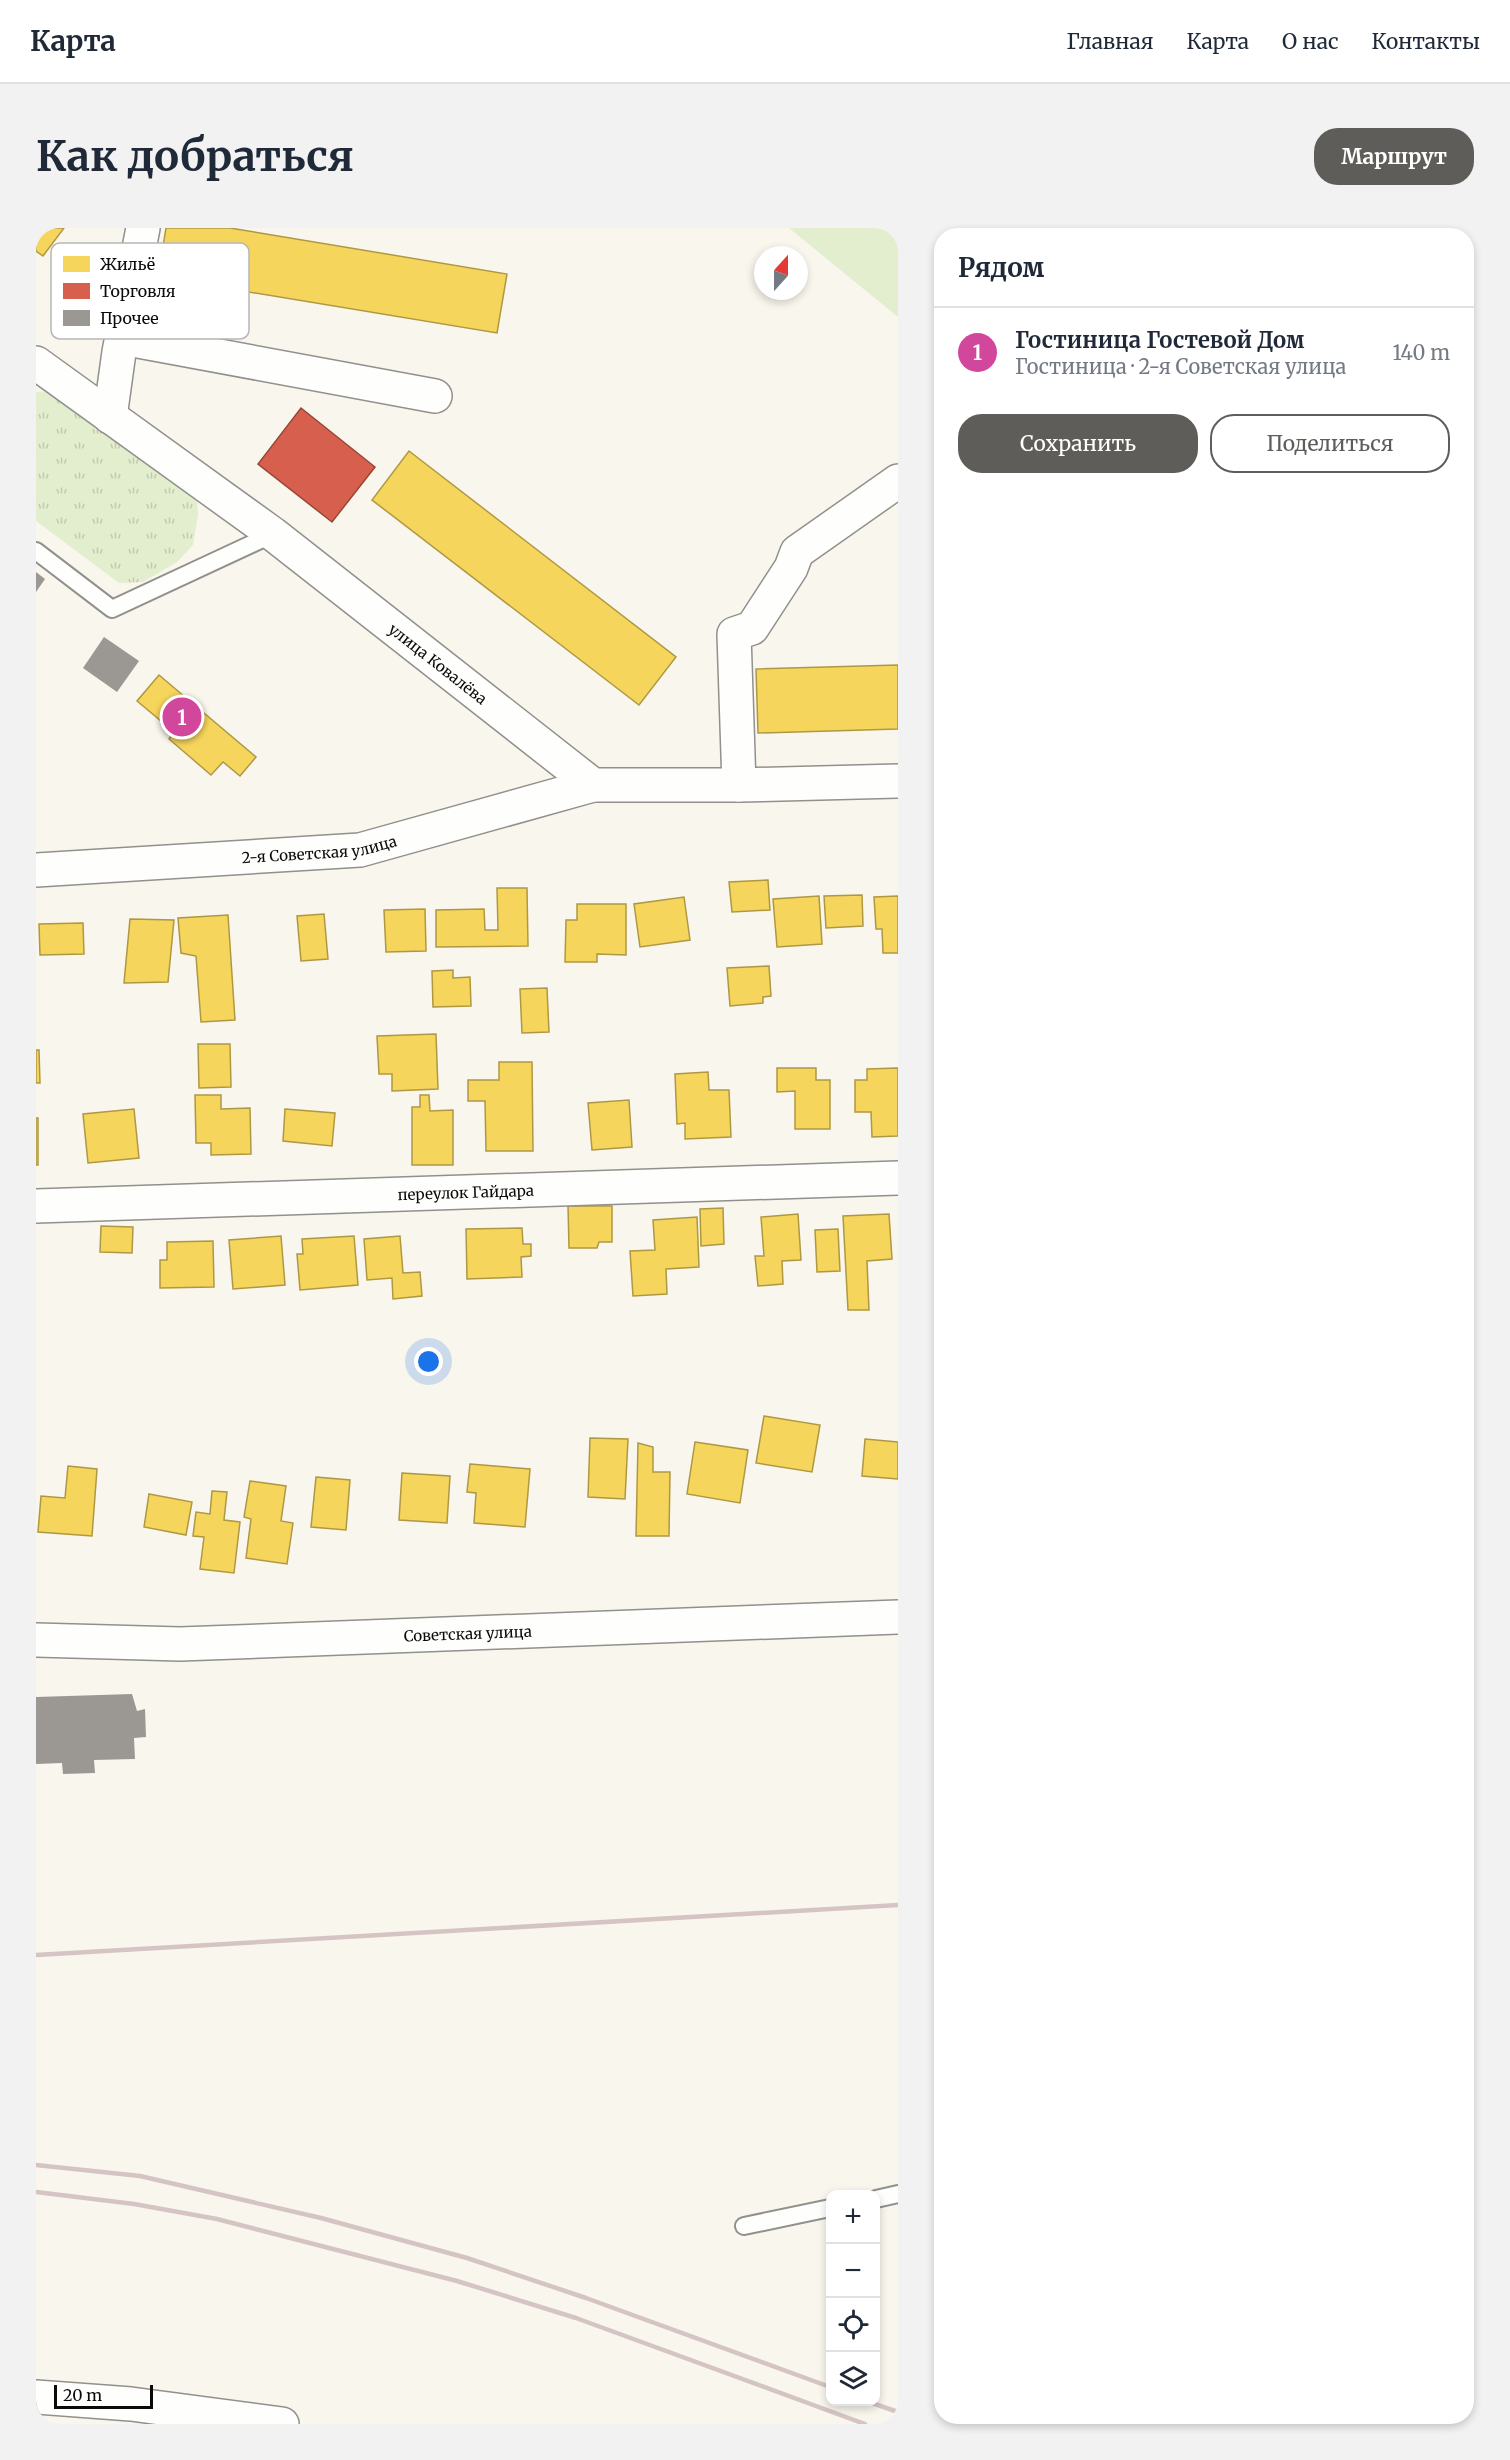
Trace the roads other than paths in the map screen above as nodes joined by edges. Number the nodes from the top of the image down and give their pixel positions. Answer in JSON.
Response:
{"nodes":[{"id":1,"x":143,"y":228,"type":"edge"},
{"id":2,"x":140,"y":243,"type":"edge"},
{"id":3,"x":122,"y":339,"type":"edge"},
{"id":4,"x":127,"y":339,"type":"edge"},
{"id":5,"x":36,"y":363,"type":"edge"},
{"id":6,"x":435,"y":396,"type":"dead end"},
{"id":7,"x":110,"y":417,"type":"junction"},
{"id":8,"x":898,"y":481,"type":"edge"},
{"id":9,"x":273,"y":534,"type":"junction"},
{"id":10,"x":36,"y":550,"type":"edge"},
{"id":11,"x":898,"y":781,"type":"edge"},
{"id":12,"x":593,"y":785,"type":"junction"},
{"id":13,"x":739,"y":785,"type":"junction"},
{"id":14,"x":36,"y":870,"type":"edge"},
{"id":15,"x":898,"y":1178,"type":"edge"},
{"id":16,"x":36,"y":1206,"type":"edge"},
{"id":17,"x":898,"y":1617,"type":"edge"},
{"id":18,"x":36,"y":1640,"type":"edge"},
{"id":19,"x":898,"y":2194,"type":"edge"},
{"id":20,"x":880,"y":2198,"type":"edge"},
{"id":21,"x":826,"y":2209,"type":"edge"},
{"id":22,"x":744,"y":2226,"type":"dead end"},
{"id":23,"x":36,"y":2397,"type":"edge"},
{"id":24,"x":282,"y":2424,"type":"edge"}],
"edges":[{"from":1,"to":2,"type":"street"},
{"from":3,"to":7,"type":"street"},
{"from":4,"to":6,"type":"street"},
{"from":5,"to":7,"type":"street","name":"улица Ковалёва"},
{"from":7,"to":9,"type":"street","name":"улица Ковалёва"},
{"from":8,"to":13,"type":"street"},
{"from":9,"to":10,"type":"lane"},
{"from":9,"to":12,"type":"street","name":"улица Ковалёва"},
{"from":11,"to":13,"type":"street"},
{"from":12,"to":13,"type":"street"},
{"from":12,"to":14,"type":"street","name":"2-я Советская улица"},
{"from":15,"to":16,"type":"street","name":"переулок Гайдара"},
{"from":17,"to":18,"type":"street","name":"Советская улица"},
{"from":19,"to":20,"type":"lane"},
{"from":21,"to":22,"type":"lane"},
{"from":23,"to":24,"type":"street"}]}
